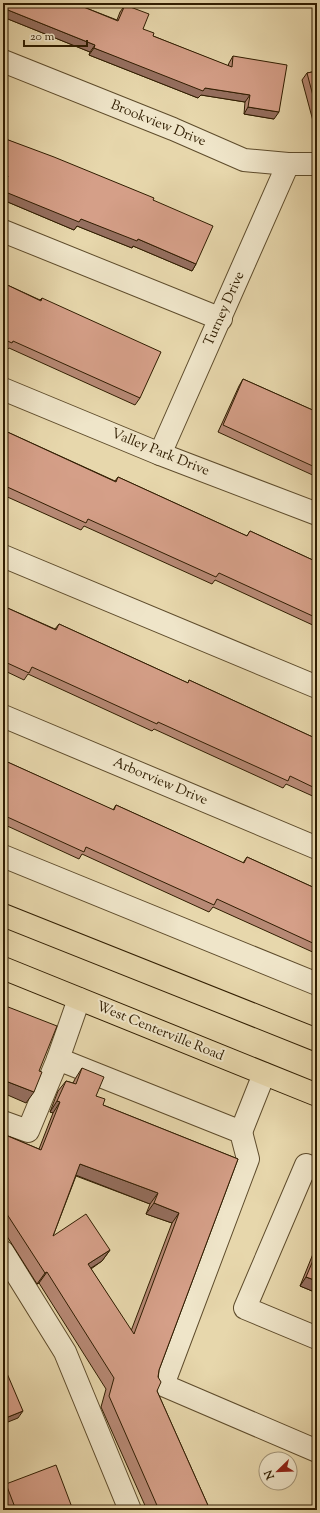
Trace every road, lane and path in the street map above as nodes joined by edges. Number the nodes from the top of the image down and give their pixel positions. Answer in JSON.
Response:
{"nodes":[{"id":1,"x":3,"y":61,"type":"edge"},
{"id":2,"x":288,"y":164,"type":"junction"},
{"id":3,"x":317,"y":164,"type":"edge"},
{"id":4,"x":3,"y":231,"type":"edge"},
{"id":5,"x":221,"y":319,"type":"junction"},
{"id":6,"x":3,"y":389,"type":"edge"},
{"id":7,"x":160,"y":454,"type":"junction"},
{"id":8,"x":317,"y":514,"type":"edge"},
{"id":9,"x":3,"y":556,"type":"edge"},
{"id":10,"x":317,"y":688,"type":"edge"},
{"id":11,"x":3,"y":716,"type":"edge"},
{"id":12,"x":317,"y":848,"type":"edge"},
{"id":13,"x":3,"y":856,"type":"edge"},
{"id":14,"x":3,"y":915,"type":"edge"},
{"id":15,"x":3,"y":968,"type":"edge"},
{"id":16,"x":317,"y":984,"type":"edge"},
{"id":17,"x":79,"y":999,"type":"junction"},
{"id":18,"x":317,"y":1040,"type":"edge"},
{"id":19,"x":58,"y":1059,"type":"junction"},
{"id":20,"x":264,"y":1074,"type":"junction"},
{"id":21,"x":317,"y":1095,"type":"edge"},
{"id":22,"x":3,"y":1122,"type":"edge"},
{"id":23,"x":241,"y":1132,"type":"junction"},
{"id":24,"x":317,"y":1170,"type":"edge"},
{"id":25,"x":3,"y":1252,"type":"edge"},
{"id":26,"x":317,"y":1338,"type":"edge"},
{"id":27,"x":317,"y":1450,"type":"edge"},
{"id":28,"x":130,"y":1510,"type":"edge"}],
"edges":[{"from":1,"to":2,"type":"street","name":"Brookview Drive"},
{"from":2,"to":3,"type":"street","name":"Brookview Drive"},
{"from":2,"to":5,"type":"street","name":"Turney Drive"},
{"from":4,"to":5,"type":"street"},
{"from":5,"to":7,"type":"street","name":"Turney Drive"},
{"from":6,"to":7,"type":"street","name":"Valley Park Drive"},
{"from":7,"to":8,"type":"street","name":"Valley Park Drive"},
{"from":9,"to":10,"type":"street"},
{"from":11,"to":12,"type":"street","name":"Arborview Drive"},
{"from":13,"to":16,"type":"street"},
{"from":14,"to":18,"type":"main road"},
{"from":15,"to":17,"type":"main road","name":"West Centerville Road"},
{"from":17,"to":19,"type":"street"},
{"from":17,"to":20,"type":"main road","name":"West Centerville Road"},
{"from":19,"to":22,"type":"street"},
{"from":19,"to":23,"type":"street"},
{"from":20,"to":21,"type":"main road","name":"West Centerville Road"},
{"from":20,"to":23,"type":"street"},
{"from":23,"to":27,"type":"street"},
{"from":24,"to":26,"type":"street"},
{"from":25,"to":28,"type":"street"}]}
